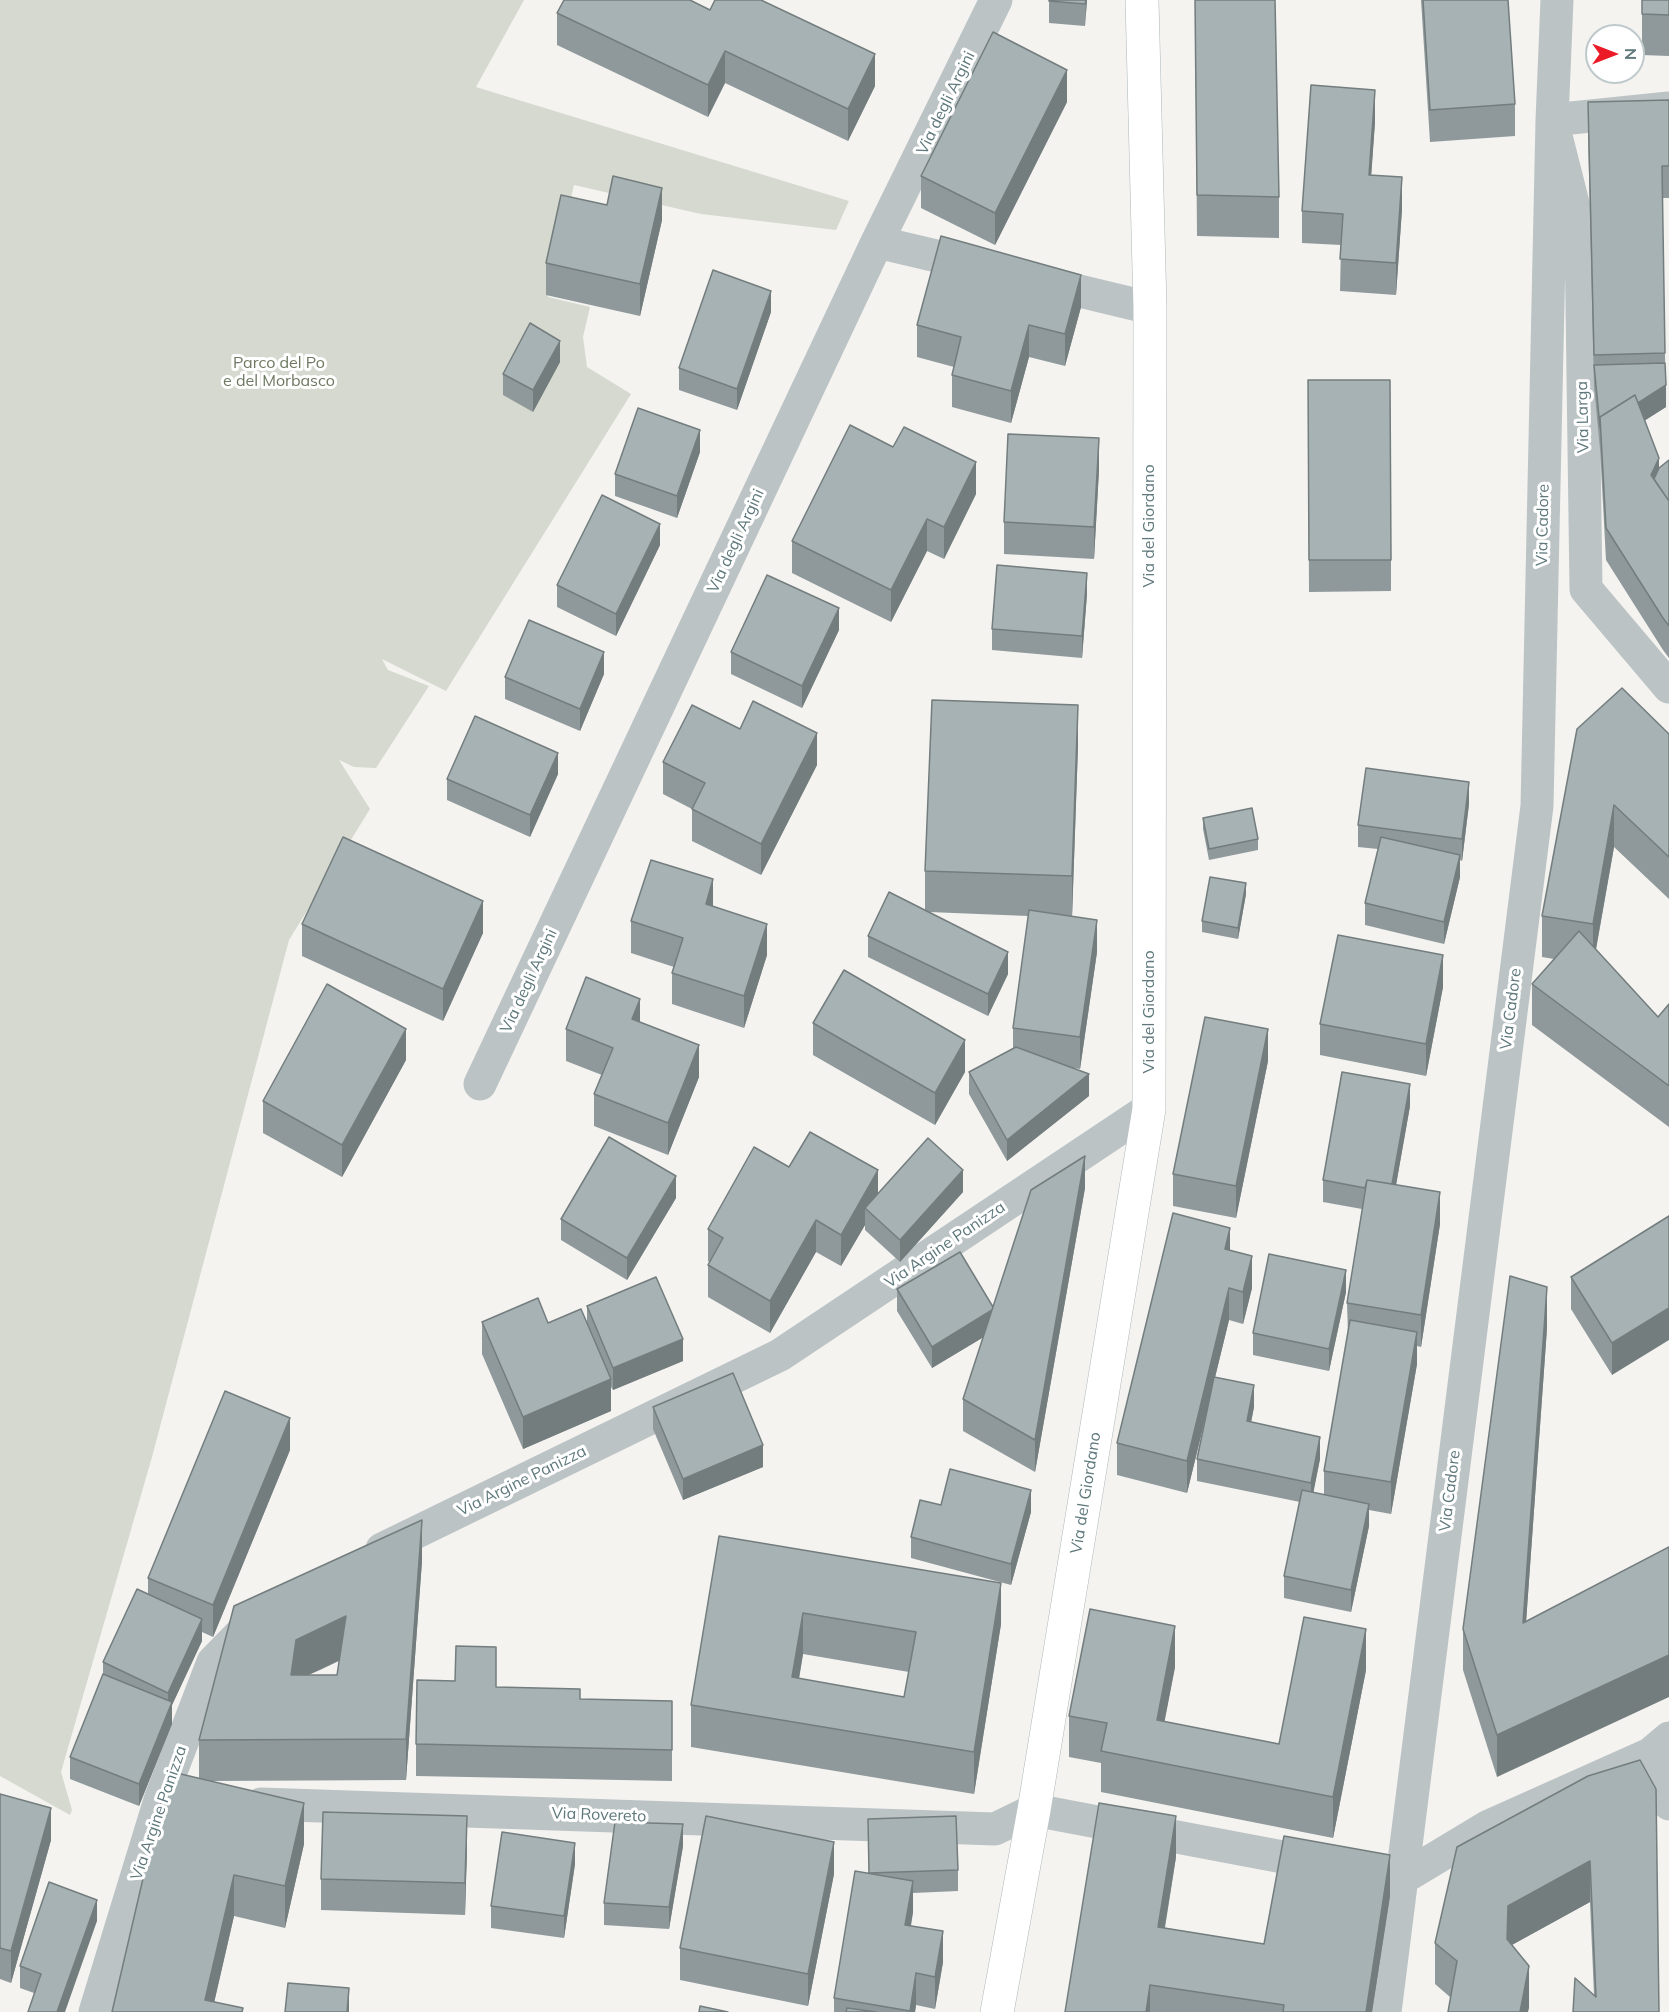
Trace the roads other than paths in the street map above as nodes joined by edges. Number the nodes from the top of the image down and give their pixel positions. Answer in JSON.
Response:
{"nodes":[{"id":1,"x":996,"y":0,"type":"edge"},
{"id":2,"x":1142,"y":0,"type":"edge"},
{"id":3,"x":1557,"y":0,"type":"edge"},
{"id":4,"x":1669,"y":108,"type":"edge"},
{"id":5,"x":1552,"y":120,"type":"junction"},
{"id":6,"x":878,"y":242,"type":"junction"},
{"id":7,"x":1150,"y":308,"type":"junction"},
{"id":8,"x":1669,"y":687,"type":"edge"},
{"id":9,"x":480,"y":1084,"type":"dead end"},
{"id":10,"x":1149,"y":1109,"type":"junction"},
{"id":11,"x":355,"y":1562,"type":"edge"},
{"id":12,"x":281,"y":1598,"type":"edge"},
{"id":13,"x":1660,"y":1746,"type":"edge"},
{"id":14,"x":160,"y":1800,"type":"junction"},
{"id":15,"x":196,"y":1801,"type":"edge"},
{"id":16,"x":232,"y":1803,"type":"edge"},
{"id":17,"x":1669,"y":1804,"type":"edge"},
{"id":18,"x":1034,"y":1810,"type":"junction"},
{"id":19,"x":1401,"y":1879,"type":"junction"},
{"id":20,"x":95,"y":2012,"type":"edge"},
{"id":21,"x":997,"y":2012,"type":"edge"},
{"id":22,"x":1385,"y":2012,"type":"edge"}],
"edges":[{"from":1,"to":6,"type":"street","name":"Via degli Argini"},
{"from":2,"to":7,"type":"street","name":"Via del Giordano"},
{"from":3,"to":5,"type":"street","name":"Via Cadore"},
{"from":4,"to":5,"type":"street"},
{"from":5,"to":8,"type":"street","name":"Via Larga"},
{"from":5,"to":19,"type":"street","name":"Via Cadore"},
{"from":6,"to":7,"type":"street"},
{"from":6,"to":9,"type":"street","name":"Via degli Argini"},
{"from":7,"to":10,"type":"street","name":"Via del Giordano"},
{"from":10,"to":11,"type":"street","name":"Via Argine Panizza"},
{"from":10,"to":18,"type":"street","name":"Via del Giordano"},
{"from":12,"to":14,"type":"street","name":"Via Argine Panizza"},
{"from":13,"to":17,"type":"street"},
{"from":13,"to":19,"type":"street"},
{"from":14,"to":15,"type":"street"},
{"from":14,"to":20,"type":"street","name":"Via Argine Panizza"},
{"from":16,"to":18,"type":"street","name":"Via Rovereto"},
{"from":18,"to":19,"type":"street"},
{"from":18,"to":21,"type":"street","name":"Via del Giordano"},
{"from":19,"to":22,"type":"street","name":"Via Cadore"}]}
